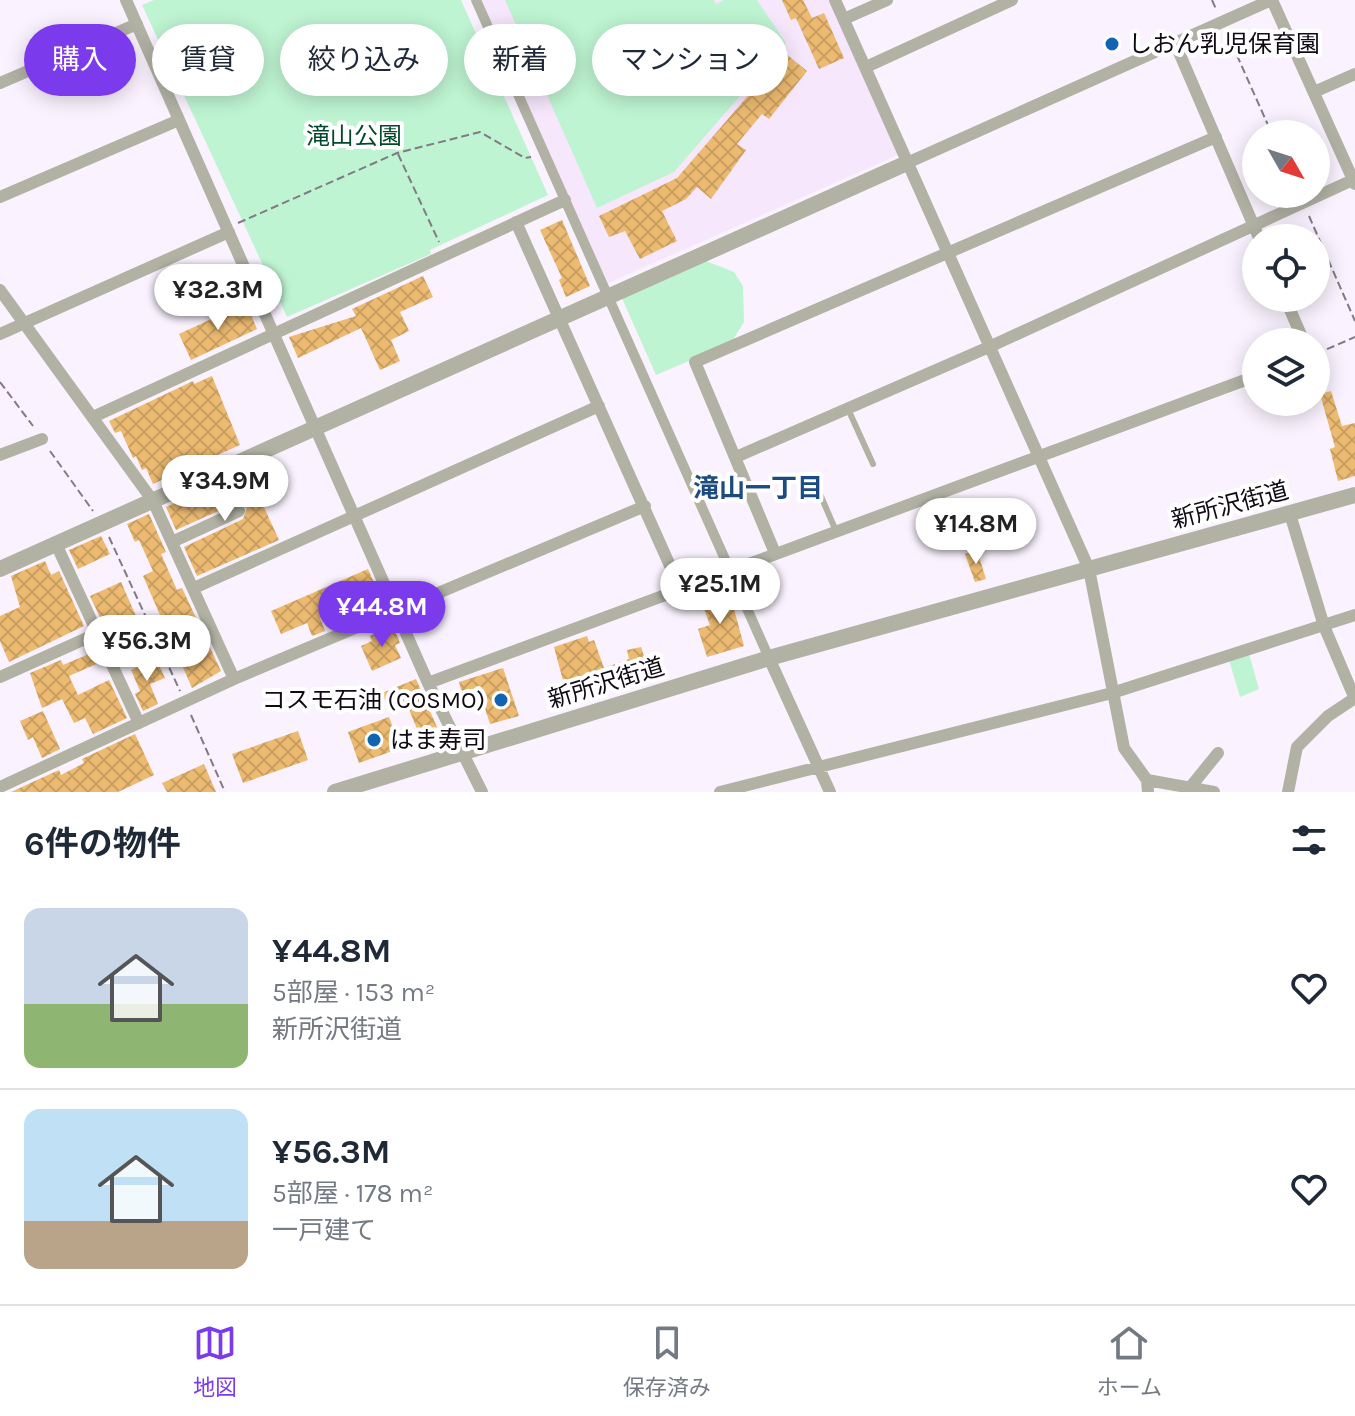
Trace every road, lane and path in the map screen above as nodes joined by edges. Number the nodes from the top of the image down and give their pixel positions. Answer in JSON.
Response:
{"nodes":[{"id":1,"x":126,"y":0,"type":"edge"},
{"id":2,"x":476,"y":0,"type":"edge"},
{"id":3,"x":835,"y":0,"type":"edge"},
{"id":4,"x":887,"y":0,"type":"edge"},
{"id":5,"x":1012,"y":0,"type":"edge"},
{"id":6,"x":1212,"y":0,"type":"edge"},
{"id":7,"x":1272,"y":0,"type":"edge"},
{"id":8,"x":863,"y":5,"type":"edge"},
{"id":9,"x":844,"y":19,"type":"junction"},
{"id":10,"x":1222,"y":22,"type":"junction"},
{"id":11,"x":137,"y":24,"type":"junction"},
{"id":12,"x":1175,"y":43,"type":"junction"},
{"id":13,"x":866,"y":67,"type":"junction"},
{"id":14,"x":1355,"y":74,"type":"edge"},
{"id":15,"x":0,"y":83,"type":"edge"},
{"id":16,"x":1314,"y":92,"type":"junction"},
{"id":17,"x":179,"y":120,"type":"junction"},
{"id":18,"x":1266,"y":120,"type":"edge"},
{"id":19,"x":1216,"y":137,"type":"junction"},
{"id":20,"x":397,"y":153,"type":"junction"},
{"id":21,"x":544,"y":154,"type":"junction"},
{"id":22,"x":907,"y":163,"type":"junction"},
{"id":23,"x":1354,"y":181,"type":"edge"},
{"id":24,"x":1330,"y":191,"type":"edge"},
{"id":25,"x":0,"y":197,"type":"edge"},
{"id":26,"x":565,"y":200,"type":"junction"},
{"id":27,"x":1292,"y":208,"type":"edge"},
{"id":28,"x":1305,"y":208,"type":"edge"},
{"id":29,"x":516,"y":222,"type":"junction"},
{"id":30,"x":1253,"y":224,"type":"edge"},
{"id":31,"x":1255,"y":224,"type":"edge"},
{"id":32,"x":228,"y":230,"type":"junction"},
{"id":33,"x":1242,"y":230,"type":"edge"},
{"id":34,"x":445,"y":254,"type":"junction"},
{"id":35,"x":948,"y":255,"type":"junction"},
{"id":36,"x":0,"y":290,"type":"edge"},
{"id":37,"x":607,"y":297,"type":"junction"},
{"id":38,"x":560,"y":319,"type":"junction"},
{"id":39,"x":1355,"y":321,"type":"edge"},
{"id":40,"x":24,"y":323,"type":"junction"},
{"id":41,"x":273,"y":333,"type":"junction"},
{"id":42,"x":0,"y":334,"type":"edge"},
{"id":43,"x":1355,"y":337,"type":"edge"},
{"id":44,"x":989,"y":347,"type":"junction"},
{"id":45,"x":1330,"y":348,"type":"edge"},
{"id":46,"x":1242,"y":381,"type":"edge"},
{"id":47,"x":0,"y":382,"type":"edge"},
{"id":48,"x":599,"y":406,"type":"junction"},
{"id":49,"x":847,"y":407,"type":"junction"},
{"id":50,"x":93,"y":417,"type":"junction"},
{"id":51,"x":315,"y":427,"type":"junction"},
{"id":52,"x":42,"y":439,"type":"junction"},
{"id":53,"x":0,"y":455,"type":"edge"},
{"id":54,"x":736,"y":457,"type":"junction"},
{"id":55,"x":1038,"y":458,"type":"junction"},
{"id":56,"x":873,"y":464,"type":"dead end"},
{"id":57,"x":820,"y":494,"type":"dead end"},
{"id":58,"x":1355,"y":495,"type":"edge"},
{"id":59,"x":153,"y":501,"type":"junction"},
{"id":60,"x":645,"y":506,"type":"junction"},
{"id":61,"x":239,"y":511,"type":"dead end"},
{"id":62,"x":1290,"y":514,"type":"junction"},
{"id":63,"x":355,"y":518,"type":"junction"},
{"id":64,"x":102,"y":523,"type":"junction"},
{"id":65,"x":836,"y":531,"type":"junction"},
{"id":66,"x":172,"y":542,"type":"junction"},
{"id":67,"x":56,"y":544,"type":"junction"},
{"id":68,"x":775,"y":553,"type":"junction"},
{"id":69,"x":0,"y":569,"type":"edge"},
{"id":70,"x":1089,"y":569,"type":"junction"},
{"id":71,"x":729,"y":570,"type":"junction"},
{"id":72,"x":194,"y":588,"type":"junction"},
{"id":73,"x":680,"y":588,"type":"junction"},
{"id":74,"x":396,"y":610,"type":"junction"},
{"id":75,"x":1355,"y":615,"type":"edge"},
{"id":76,"x":1324,"y":626,"type":"junction"},
{"id":77,"x":96,"y":634,"type":"junction"},
{"id":78,"x":769,"y":658,"type":"junction"},
{"id":79,"x":0,"y":677,"type":"edge"},
{"id":80,"x":234,"y":679,"type":"junction"},
{"id":81,"x":428,"y":683,"type":"junction"},
{"id":82,"x":1112,"y":693,"type":"junction"},
{"id":83,"x":1355,"y":698,"type":"edge"},
{"id":84,"x":185,"y":702,"type":"junction"},
{"id":85,"x":139,"y":723,"type":"junction"},
{"id":86,"x":460,"y":752,"type":"junction"},
{"id":87,"x":1218,"y":753,"type":"dead end"},
{"id":88,"x":818,"y":767,"type":"junction"},
{"id":89,"x":1148,"y":786,"type":"edge"},
{"id":90,"x":0,"y":787,"type":"edge"},
{"id":91,"x":1188,"y":790,"type":"edge"},
{"id":92,"x":225,"y":792,"type":"edge"},
{"id":93,"x":335,"y":792,"type":"edge"},
{"id":94,"x":482,"y":792,"type":"edge"},
{"id":95,"x":720,"y":792,"type":"edge"},
{"id":96,"x":830,"y":792,"type":"edge"},
{"id":97,"x":1214,"y":792,"type":"edge"},
{"id":98,"x":1288,"y":792,"type":"edge"}],
"edges":[{"from":1,"to":11,"type":"street"},
{"from":2,"to":21,"type":"street"},
{"from":3,"to":9,"type":"street"},
{"from":4,"to":8,"type":"street"},
{"from":5,"to":13,"type":"street"},
{"from":6,"to":10,"type":"path"},
{"from":7,"to":10,"type":"street"},
{"from":7,"to":16,"type":"street"},
{"from":8,"to":9,"type":"street"},
{"from":9,"to":13,"type":"street"},
{"from":10,"to":12,"type":"street"},
{"from":10,"to":18,"type":"path"},
{"from":11,"to":15,"type":"street"},
{"from":11,"to":17,"type":"street"},
{"from":12,"to":19,"type":"street"},
{"from":12,"to":22,"type":"street"},
{"from":13,"to":22,"type":"street"},
{"from":14,"to":16,"type":"street"},
{"from":16,"to":23,"type":"street"},
{"from":17,"to":25,"type":"street"},
{"from":17,"to":32,"type":"street"},
{"from":19,"to":30,"type":"street"},
{"from":19,"to":35,"type":"street"},
{"from":20,"to":21,"type":"path"},
{"from":20,"to":32,"type":"path"},
{"from":20,"to":34,"type":"path"},
{"from":21,"to":26,"type":"street"},
{"from":22,"to":35,"type":"street"},
{"from":22,"to":37,"type":"street"},
{"from":23,"to":24,"type":"street"},
{"from":26,"to":29,"type":"street"},
{"from":26,"to":37,"type":"street"},
{"from":27,"to":31,"type":"street"},
{"from":28,"to":39,"type":"path"},
{"from":29,"to":34,"type":"street"},
{"from":29,"to":38,"type":"street"},
{"from":32,"to":40,"type":"street"},
{"from":32,"to":41,"type":"street"},
{"from":33,"to":44,"type":"street"},
{"from":34,"to":41,"type":"street"},
{"from":35,"to":44,"type":"street"},
{"from":35,"to":54,"type":"street"},
{"from":36,"to":40,"type":"street"},
{"from":37,"to":38,"type":"street"},
{"from":37,"to":71,"type":"street"},
{"from":38,"to":48,"type":"street"},
{"from":38,"to":51,"type":"street"},
{"from":40,"to":42,"type":"street"},
{"from":40,"to":50,"type":"street"},
{"from":41,"to":50,"type":"street"},
{"from":41,"to":51,"type":"street"},
{"from":43,"to":45,"type":"path"},
{"from":44,"to":49,"type":"street"},
{"from":44,"to":55,"type":"street"},
{"from":46,"to":55,"type":"street"},
{"from":47,"to":52,"type":"path"},
{"from":48,"to":60,"type":"street"},
{"from":48,"to":63,"type":"street"},
{"from":49,"to":54,"type":"street"},
{"from":49,"to":56,"type":"lane"},
{"from":50,"to":59,"type":"street"},
{"from":51,"to":59,"type":"street"},
{"from":51,"to":63,"type":"street"},
{"from":52,"to":53,"type":"street"},
{"from":52,"to":64,"type":"path"},
{"from":54,"to":68,"type":"street"},
{"from":55,"to":65,"type":"street"},
{"from":55,"to":70,"type":"street"},
{"from":57,"to":65,"type":"lane"},
{"from":58,"to":62,"type":"street","name":"新所沢街道"},
{"from":59,"to":64,"type":"street"},
{"from":59,"to":66,"type":"street"},
{"from":60,"to":73,"type":"street"},
{"from":60,"to":74,"type":"street"},
{"from":61,"to":66,"type":"street"},
{"from":62,"to":70,"type":"street","name":"新所沢街道"},
{"from":62,"to":76,"type":"street"},
{"from":63,"to":72,"type":"street"},
{"from":63,"to":74,"type":"street"},
{"from":64,"to":67,"type":"street"},
{"from":64,"to":84,"type":"path"},
{"from":65,"to":68,"type":"street"},
{"from":66,"to":72,"type":"street"},
{"from":67,"to":69,"type":"street"},
{"from":67,"to":77,"type":"street"},
{"from":68,"to":71,"type":"street"},
{"from":70,"to":78,"type":"street","name":"新所沢街道"},
{"from":70,"to":82,"type":"street"},
{"from":71,"to":73,"type":"street"},
{"from":71,"to":78,"type":"street"},
{"from":72,"to":80,"type":"street"},
{"from":73,"to":81,"type":"street"},
{"from":74,"to":80,"type":"street"},
{"from":74,"to":81,"type":"street"},
{"from":75,"to":76,"type":"street"},
{"from":76,"to":82,"type":"street"},
{"from":76,"to":83,"type":"street"},
{"from":77,"to":79,"type":"street"},
{"from":77,"to":85,"type":"street"},
{"from":78,"to":86,"type":"street","name":"新所沢街道"},
{"from":78,"to":88,"type":"street"},
{"from":80,"to":84,"type":"street"},
{"from":81,"to":86,"type":"street"},
{"from":82,"to":88,"type":"street"},
{"from":82,"to":89,"type":"street"},
{"from":83,"to":98,"type":"street"},
{"from":84,"to":85,"type":"street"},
{"from":84,"to":92,"type":"path"},
{"from":85,"to":90,"type":"street"},
{"from":86,"to":93,"type":"street","name":"新所沢街道"},
{"from":86,"to":94,"type":"street"},
{"from":87,"to":91,"type":"street"},
{"from":88,"to":95,"type":"street"},
{"from":88,"to":96,"type":"street"},
{"from":89,"to":91,"type":"street"},
{"from":91,"to":97,"type":"street"}]}
